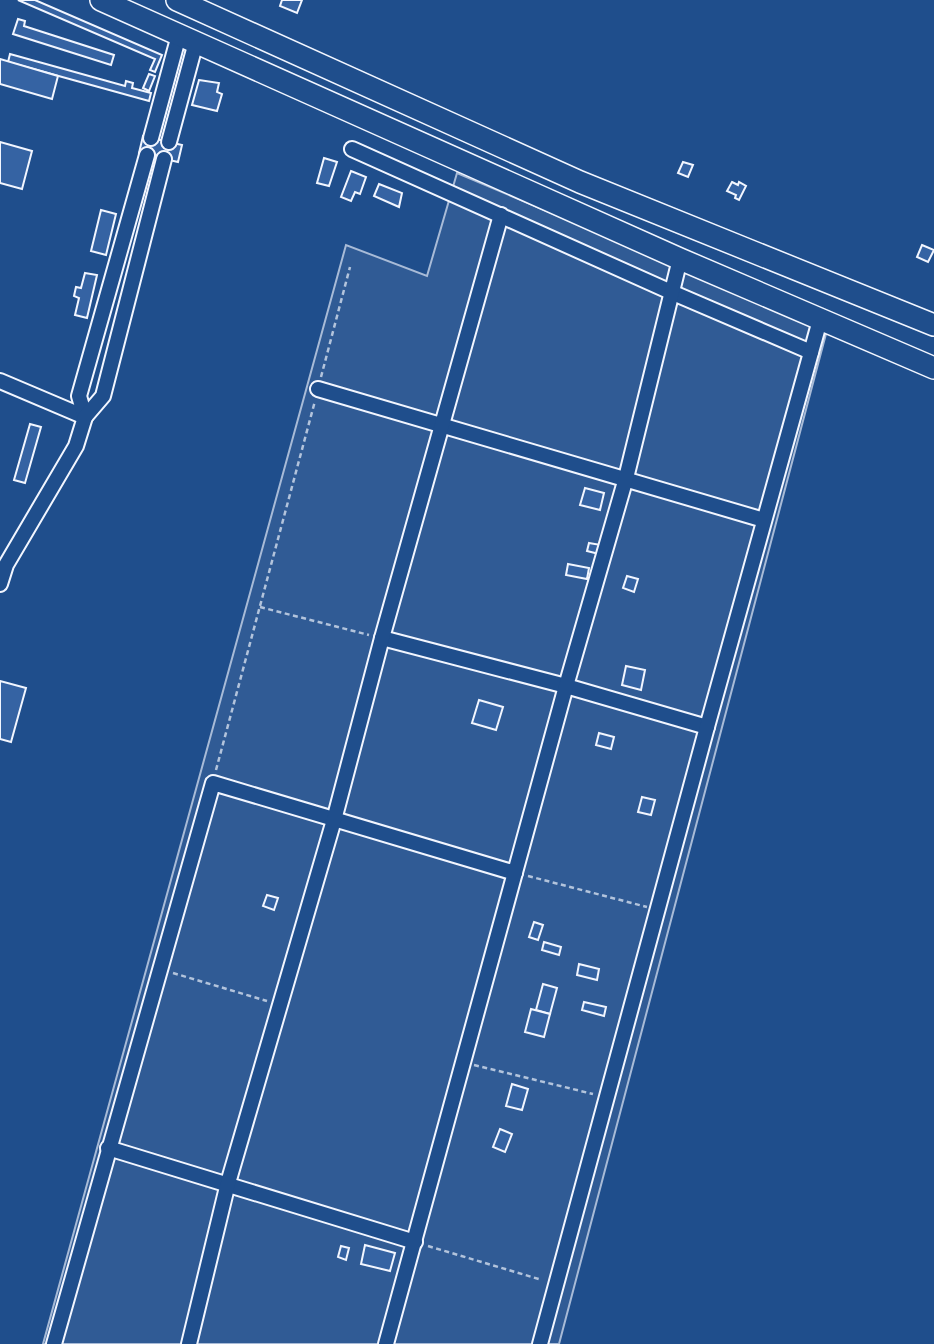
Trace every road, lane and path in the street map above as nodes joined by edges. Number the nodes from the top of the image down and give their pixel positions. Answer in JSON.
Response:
{"nodes":[{"id":1,"x":101,"y":0,"type":"edge"},
{"id":2,"x":177,"y":0,"type":"edge"},
{"id":3,"x":188,"y":38,"type":"junction"},
{"id":4,"x":151,"y":138,"type":"dead end"},
{"id":5,"x":169,"y":142,"type":"dead end"},
{"id":6,"x":352,"y":149,"type":"dead end"},
{"id":7,"x":147,"y":155,"type":"dead end"},
{"id":8,"x":164,"y":159,"type":"dead end"},
{"id":9,"x":501,"y":215,"type":"junction"},
{"id":10,"x":680,"y":259,"type":"junction"},
{"id":11,"x":350,"y":267,"type":"dead end"},
{"id":12,"x":671,"y":292,"type":"junction"},
{"id":13,"x":820,"y":320,"type":"junction"},
{"id":14,"x":934,"y":325,"type":"edge"},
{"id":15,"x":811,"y":352,"type":"junction"},
{"id":16,"x":934,"y":368,"type":"edge"},
{"id":17,"x":0,"y":382,"type":"edge"},
{"id":18,"x":318,"y":389,"type":"junction"},
{"id":19,"x":85,"y":417,"type":"junction"},
{"id":20,"x":442,"y":426,"type":"junction"},
{"id":21,"x":626,"y":478,"type":"junction"},
{"id":22,"x":764,"y":520,"type":"junction"},
{"id":23,"x":0,"y":584,"type":"edge"},
{"id":24,"x":260,"y":607,"type":"junction"},
{"id":25,"x":382,"y":638,"type":"junction"},
{"id":26,"x":566,"y":686,"type":"junction"},
{"id":27,"x":707,"y":727,"type":"junction"},
{"id":28,"x":213,"y":783,"type":"junction"},
{"id":29,"x":334,"y":820,"type":"junction"},
{"id":30,"x":514,"y":873,"type":"junction"},
{"id":31,"x":658,"y":909,"type":"junction"},
{"id":32,"x":159,"y":969,"type":"junction"},
{"id":33,"x":280,"y":1005,"type":"junction"},
{"id":34,"x":463,"y":1062,"type":"junction"},
{"id":35,"x":607,"y":1097,"type":"junction"},
{"id":36,"x":108,"y":1148,"type":"junction"},
{"id":37,"x":228,"y":1183,"type":"junction"},
{"id":38,"x":415,"y":1242,"type":"junction"},
{"id":39,"x":556,"y":1284,"type":"junction"},
{"id":40,"x":54,"y":1344,"type":"edge"},
{"id":41,"x":189,"y":1344,"type":"edge"},
{"id":42,"x":386,"y":1344,"type":"edge"},
{"id":43,"x":540,"y":1344,"type":"edge"}],
"edges":[{"from":1,"to":3,"type":"highway"},
{"from":2,"to":14,"type":"highway"},
{"from":3,"to":4,"type":"street"},
{"from":3,"to":5,"type":"street"},
{"from":3,"to":10,"type":"highway"},
{"from":6,"to":9,"type":"street"},
{"from":7,"to":19,"type":"street"},
{"from":8,"to":19,"type":"street"},
{"from":9,"to":12,"type":"street"},
{"from":9,"to":20,"type":"street"},
{"from":10,"to":12,"type":"street"},
{"from":10,"to":13,"type":"highway"},
{"from":11,"to":18,"type":"path"},
{"from":12,"to":15,"type":"street"},
{"from":12,"to":21,"type":"street"},
{"from":13,"to":15,"type":"street"},
{"from":13,"to":16,"type":"highway"},
{"from":15,"to":22,"type":"street"},
{"from":17,"to":19,"type":"street"},
{"from":18,"to":20,"type":"street"},
{"from":18,"to":24,"type":"path"},
{"from":19,"to":23,"type":"street"},
{"from":20,"to":21,"type":"street"},
{"from":20,"to":25,"type":"street"},
{"from":21,"to":22,"type":"street"},
{"from":21,"to":26,"type":"street"},
{"from":22,"to":27,"type":"street"},
{"from":24,"to":25,"type":"path"},
{"from":24,"to":28,"type":"path"},
{"from":25,"to":26,"type":"street"},
{"from":25,"to":29,"type":"street"},
{"from":26,"to":27,"type":"street"},
{"from":26,"to":30,"type":"street"},
{"from":27,"to":31,"type":"street"},
{"from":28,"to":29,"type":"street"},
{"from":28,"to":32,"type":"street"},
{"from":29,"to":30,"type":"street"},
{"from":29,"to":33,"type":"street"},
{"from":30,"to":31,"type":"path"},
{"from":30,"to":34,"type":"street"},
{"from":31,"to":35,"type":"street"},
{"from":32,"to":33,"type":"path"},
{"from":32,"to":36,"type":"street"},
{"from":33,"to":37,"type":"street"},
{"from":34,"to":35,"type":"path"},
{"from":34,"to":38,"type":"street"},
{"from":35,"to":39,"type":"street"},
{"from":36,"to":37,"type":"street"},
{"from":36,"to":40,"type":"street"},
{"from":37,"to":38,"type":"street"},
{"from":37,"to":41,"type":"street"},
{"from":38,"to":39,"type":"path"},
{"from":38,"to":42,"type":"street"},
{"from":39,"to":43,"type":"street"}]}
